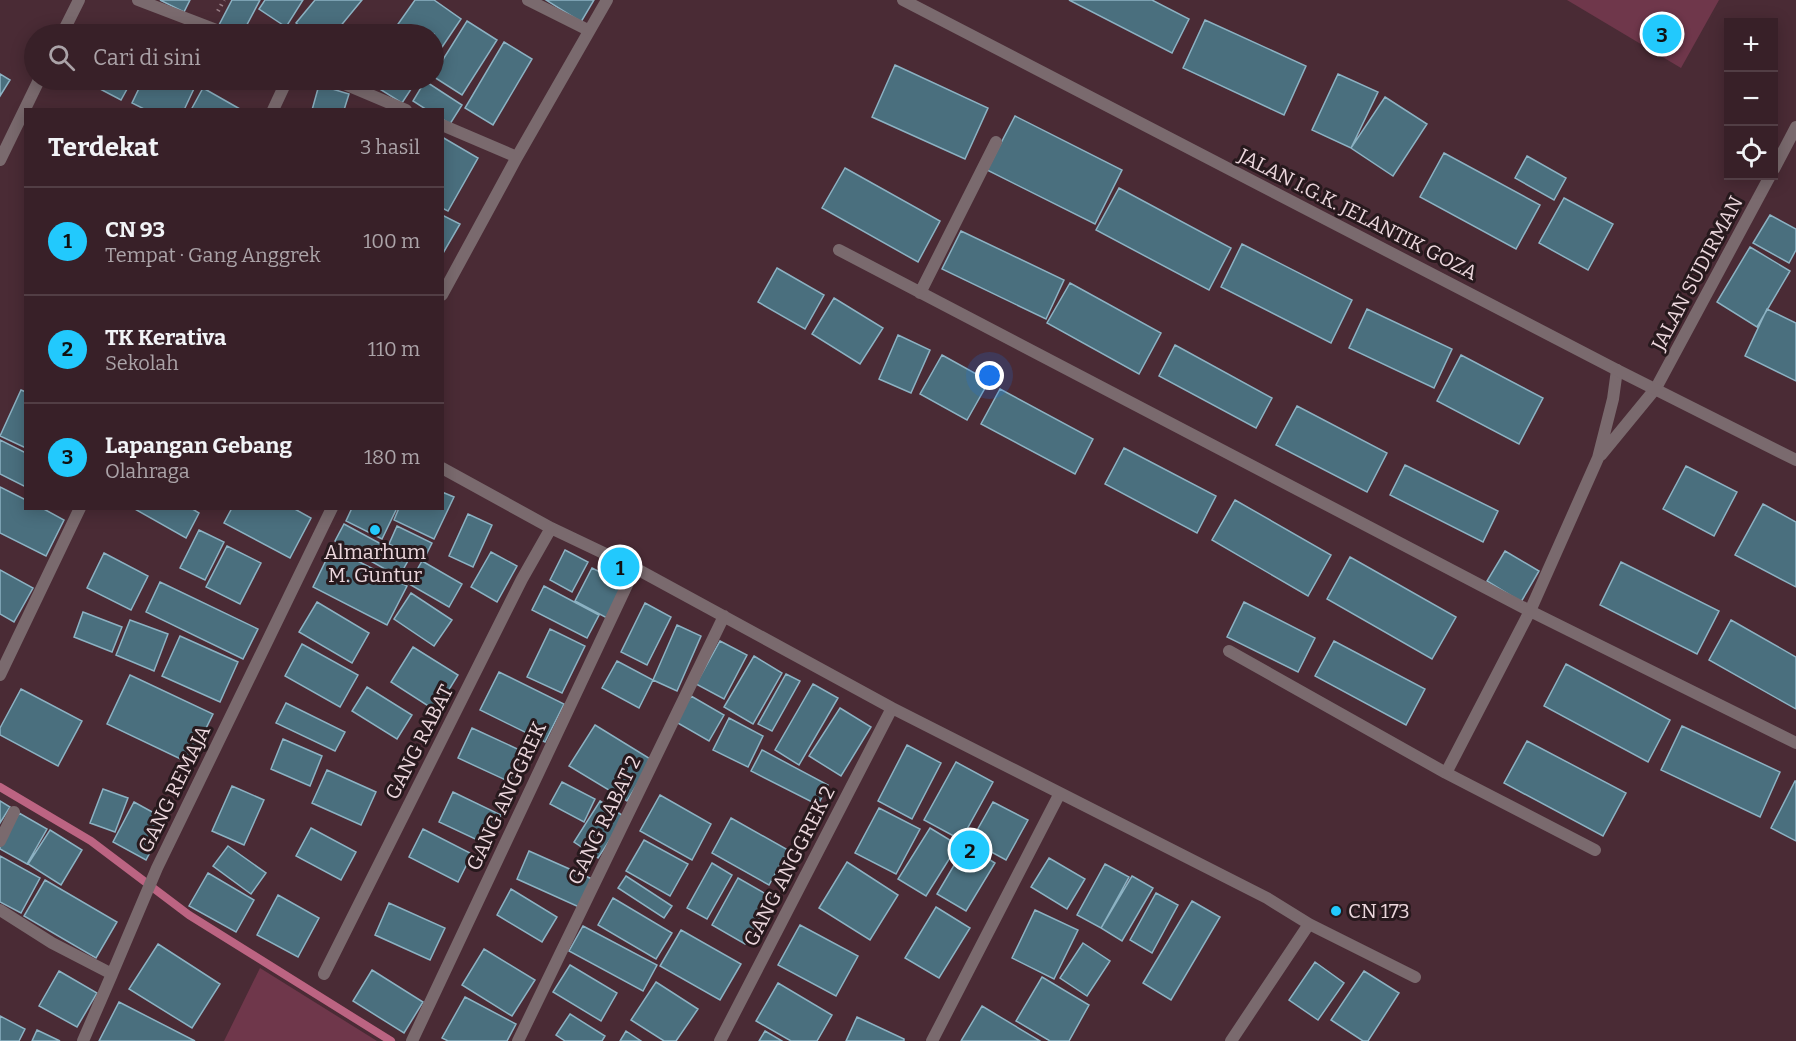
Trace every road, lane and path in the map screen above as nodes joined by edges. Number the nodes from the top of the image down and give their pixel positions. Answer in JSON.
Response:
{"nodes":[{"id":1,"x":79,"y":0,"type":"edge"},
{"id":2,"x":138,"y":0,"type":"edge"},
{"id":3,"x":528,"y":0,"type":"edge"},
{"id":4,"x":607,"y":0,"type":"edge"},
{"id":5,"x":903,"y":0,"type":"edge"},
{"id":6,"x":67,"y":24,"type":"edge"},
{"id":7,"x":201,"y":24,"type":"edge"},
{"id":8,"x":588,"y":30,"type":"junction"},
{"id":9,"x":34,"y":90,"type":"edge"},
{"id":10,"x":282,"y":90,"type":"edge"},
{"id":11,"x":359,"y":90,"type":"edge"},
{"id":12,"x":25,"y":108,"type":"edge"},
{"id":13,"x":274,"y":108,"type":"edge"},
{"id":14,"x":401,"y":108,"type":"edge"},
{"id":15,"x":24,"y":111,"type":"edge"},
{"id":16,"x":444,"y":126,"type":"edge"},
{"id":17,"x":1796,"y":127,"type":"edge"},
{"id":18,"x":996,"y":142,"type":"dead end"},
{"id":19,"x":517,"y":157,"type":"junction"},
{"id":20,"x":0,"y":160,"type":"edge"},
{"id":21,"x":1778,"y":161,"type":"edge"},
{"id":22,"x":1768,"y":180,"type":"edge"},
{"id":23,"x":838,"y":250,"type":"dead end"},
{"id":24,"x":444,"y":291,"type":"edge"},
{"id":25,"x":920,"y":293,"type":"junction"},
{"id":26,"x":1617,"y":370,"type":"junction"},
{"id":27,"x":1656,"y":388,"type":"junction"},
{"id":28,"x":1598,"y":458,"type":"junction"},
{"id":29,"x":1796,"y":460,"type":"edge"},
{"id":30,"x":444,"y":469,"type":"edge"},
{"id":31,"x":79,"y":510,"type":"edge"},
{"id":32,"x":331,"y":510,"type":"edge"},
{"id":33,"x":551,"y":528,"type":"junction"},
{"id":34,"x":635,"y":568,"type":"junction"},
{"id":35,"x":1530,"y":611,"type":"junction"},
{"id":36,"x":724,"y":616,"type":"junction"},
{"id":37,"x":1229,"y":651,"type":"dead end"},
{"id":38,"x":0,"y":675,"type":"edge"},
{"id":39,"x":892,"y":708,"type":"junction"},
{"id":40,"x":1796,"y":743,"type":"edge"},
{"id":41,"x":1446,"y":773,"type":"junction"},
{"id":42,"x":1060,"y":793,"type":"junction"},
{"id":43,"x":14,"y":812,"type":"dead end"},
{"id":44,"x":0,"y":841,"type":"edge"},
{"id":45,"x":1596,"y":850,"type":"dead end"},
{"id":46,"x":0,"y":910,"type":"edge"},
{"id":47,"x":1309,"y":924,"type":"junction"},
{"id":48,"x":112,"y":974,"type":"junction"},
{"id":49,"x":324,"y":974,"type":"dead end"},
{"id":50,"x":1415,"y":977,"type":"dead end"},
{"id":51,"x":83,"y":1041,"type":"edge"},
{"id":52,"x":412,"y":1041,"type":"edge"},
{"id":53,"x":518,"y":1041,"type":"edge"},
{"id":54,"x":720,"y":1041,"type":"edge"},
{"id":55,"x":932,"y":1041,"type":"edge"},
{"id":56,"x":1231,"y":1041,"type":"edge"}],
"edges":[{"from":1,"to":6,"type":"street"},
{"from":2,"to":7,"type":"street"},
{"from":3,"to":8,"type":"street"},
{"from":4,"to":8,"type":"street"},
{"from":5,"to":26,"type":"street","name":"JALAN I.G.K. JELANTIK GOZA"},
{"from":8,"to":19,"type":"street"},
{"from":9,"to":12,"type":"street"},
{"from":10,"to":13,"type":"street"},
{"from":11,"to":14,"type":"street"},
{"from":15,"to":20,"type":"street"},
{"from":16,"to":19,"type":"street"},
{"from":17,"to":21,"type":"street"},
{"from":18,"to":25,"type":"street"},
{"from":19,"to":24,"type":"street"},
{"from":22,"to":27,"type":"street","name":"JALAN SUDIRMAN"},
{"from":23,"to":25,"type":"street"},
{"from":25,"to":35,"type":"street"},
{"from":26,"to":27,"type":"street","name":"JALAN I.G.K. JELANTIK GOZA"},
{"from":26,"to":28,"type":"street"},
{"from":27,"to":28,"type":"street","name":"JALAN SUDIRMAN"},
{"from":27,"to":29,"type":"street","name":"JALAN I.G.K. JELANTIK GOZA"},
{"from":28,"to":35,"type":"street"},
{"from":30,"to":33,"type":"street"},
{"from":31,"to":38,"type":"street"},
{"from":32,"to":48,"type":"street","name":"GANG REMAJA"},
{"from":33,"to":34,"type":"street"},
{"from":33,"to":49,"type":"street","name":"GANG RABAT"},
{"from":34,"to":36,"type":"street"},
{"from":34,"to":52,"type":"street","name":"GANG ANGGREK"},
{"from":35,"to":40,"type":"street"},
{"from":35,"to":41,"type":"street"},
{"from":36,"to":39,"type":"street"},
{"from":36,"to":53,"type":"street","name":"GANG RABAT 2"},
{"from":37,"to":41,"type":"street"},
{"from":39,"to":42,"type":"street"},
{"from":39,"to":54,"type":"street","name":"GANG ANGGREK 2"},
{"from":41,"to":45,"type":"street"},
{"from":42,"to":47,"type":"street"},
{"from":42,"to":55,"type":"street"},
{"from":43,"to":44,"type":"street"},
{"from":46,"to":48,"type":"street"},
{"from":47,"to":50,"type":"street"},
{"from":47,"to":56,"type":"street"},
{"from":48,"to":51,"type":"street","name":"GANG REMAJA"}]}
